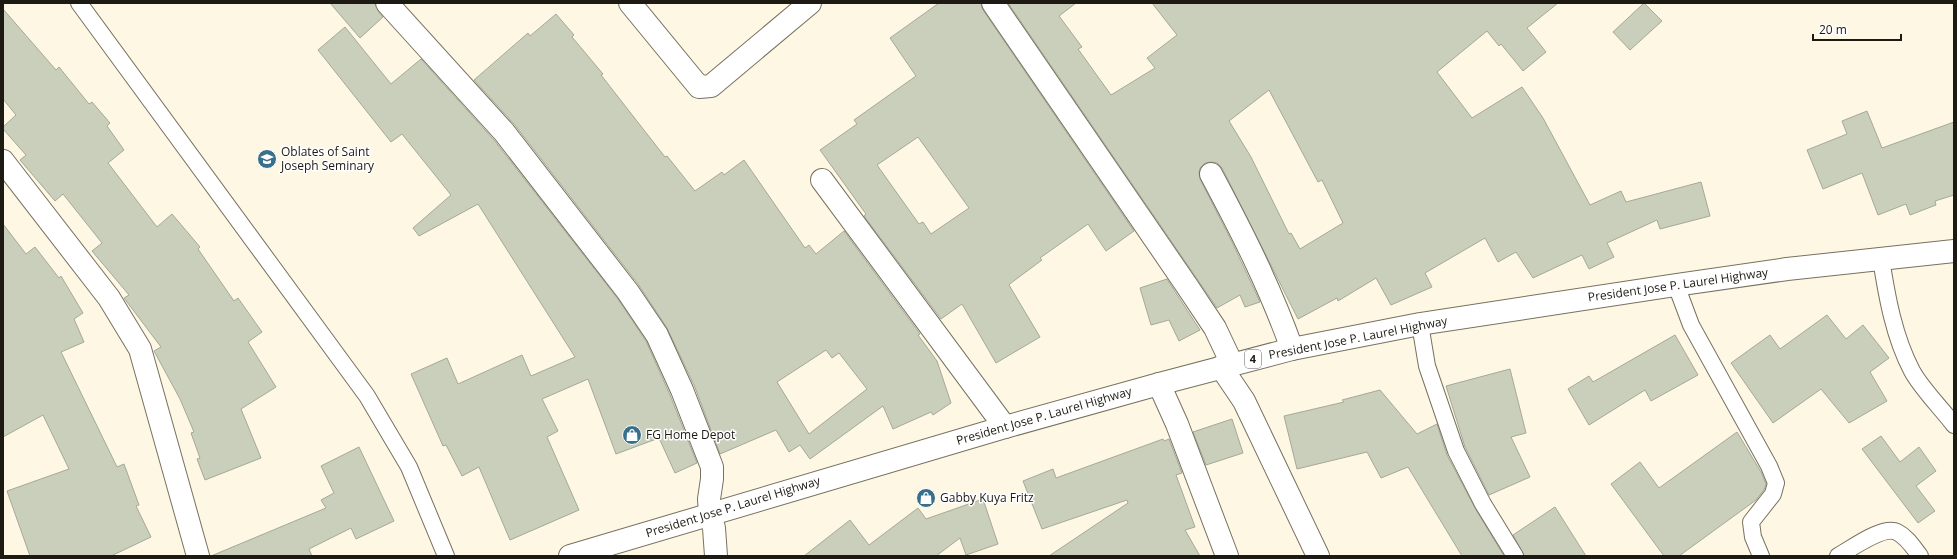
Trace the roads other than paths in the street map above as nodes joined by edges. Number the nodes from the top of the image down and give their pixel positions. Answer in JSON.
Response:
{"nodes":[{"id":1,"x":80,"y":3,"type":"edge"},
{"id":2,"x":387,"y":3,"type":"edge"},
{"id":3,"x":630,"y":3,"type":"edge"},
{"id":4,"x":810,"y":3,"type":"edge"},
{"id":5,"x":992,"y":3,"type":"edge"},
{"id":6,"x":3,"y":160,"type":"edge"},
{"id":7,"x":1211,"y":174,"type":"dead end"},
{"id":8,"x":822,"y":180,"type":"dead end"},
{"id":9,"x":1954,"y":251,"type":"edge"},
{"id":10,"x":1881,"y":259,"type":"junction"},
{"id":11,"x":1676,"y":285,"type":"junction"},
{"id":12,"x":1420,"y":324,"type":"junction"},
{"id":13,"x":1292,"y":350,"type":"junction"},
{"id":14,"x":1227,"y":366,"type":"junction"},
{"id":15,"x":1159,"y":384,"type":"junction"},
{"id":16,"x":1954,"y":425,"type":"edge"},
{"id":17,"x":1005,"y":427,"type":"junction"},
{"id":18,"x":710,"y":514,"type":"junction"},
{"id":19,"x":198,"y":556,"type":"edge"},
{"id":20,"x":446,"y":556,"type":"edge"},
{"id":21,"x":570,"y":556,"type":"edge"},
{"id":22,"x":716,"y":556,"type":"edge"},
{"id":23,"x":1227,"y":556,"type":"edge"},
{"id":24,"x":1318,"y":556,"type":"edge"},
{"id":25,"x":1515,"y":556,"type":"edge"},
{"id":26,"x":1761,"y":556,"type":"edge"},
{"id":27,"x":1838,"y":556,"type":"edge"},
{"id":28,"x":1920,"y":556,"type":"edge"}],
"edges":[{"from":1,"to":20,"type":"lane"},
{"from":2,"to":18,"type":"street"},
{"from":3,"to":4,"type":"street"},
{"from":5,"to":14,"type":"street"},
{"from":6,"to":19,"type":"street"},
{"from":7,"to":13,"type":"street"},
{"from":8,"to":17,"type":"street"},
{"from":9,"to":10,"type":"street","name":"President Jose P. Laurel Highway","number":"4"},
{"from":10,"to":11,"type":"street","name":"President Jose P. Laurel Highway","number":"4"},
{"from":10,"to":16,"type":"lane"},
{"from":11,"to":12,"type":"street","name":"President Jose P. Laurel Highway","number":"4"},
{"from":11,"to":26,"type":"lane"},
{"from":12,"to":13,"type":"street","name":"President Jose P. Laurel Highway","number":"4"},
{"from":12,"to":25,"type":"lane"},
{"from":13,"to":14,"type":"street","name":"President Jose P. Laurel Highway","number":"4"},
{"from":14,"to":15,"type":"street","name":"President Jose P. Laurel Highway","number":"4"},
{"from":14,"to":24,"type":"street"},
{"from":15,"to":17,"type":"street","name":"President Jose P. Laurel Highway","number":"4"},
{"from":15,"to":23,"type":"street"},
{"from":17,"to":18,"type":"street","name":"President Jose P. Laurel Highway","number":"4"},
{"from":18,"to":21,"type":"street","name":"President Jose P. Laurel Highway","number":"4"},
{"from":18,"to":22,"type":"street"},
{"from":27,"to":28,"type":"lane"}]}
